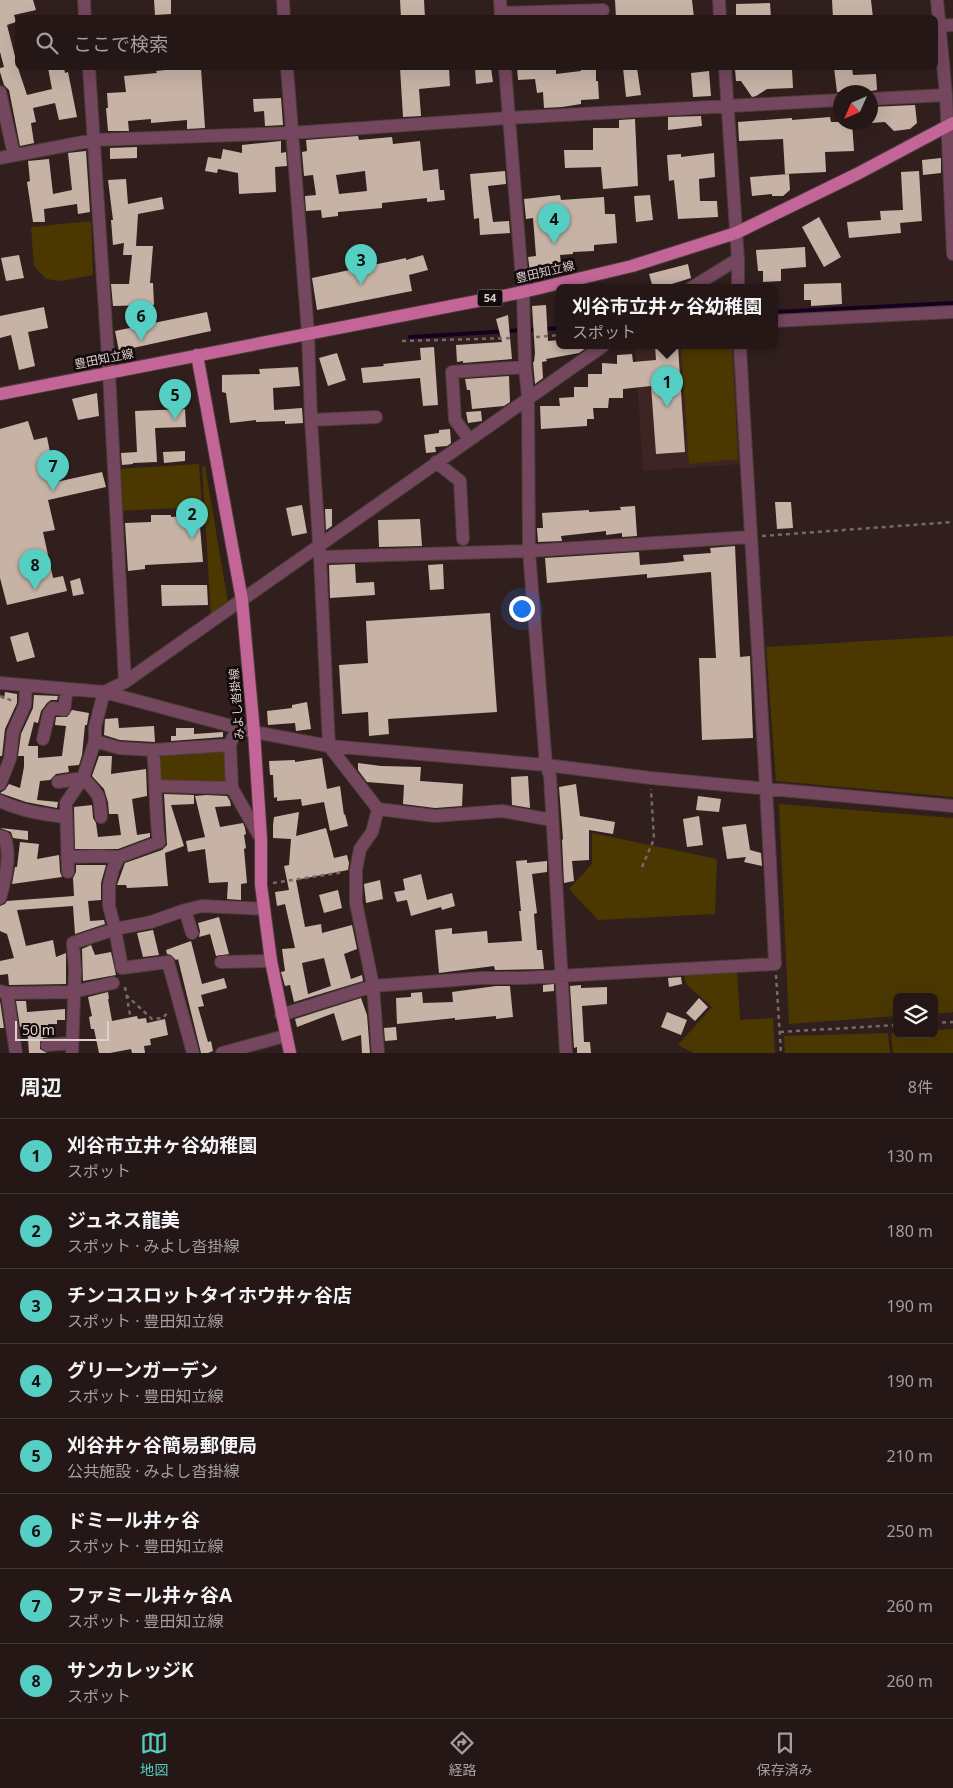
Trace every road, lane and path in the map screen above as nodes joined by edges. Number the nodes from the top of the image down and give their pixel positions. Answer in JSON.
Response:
{"nodes":[{"id":1,"x":84,"y":0,"type":"edge"},
{"id":2,"x":282,"y":0,"type":"edge"},
{"id":3,"x":500,"y":0,"type":"edge"},
{"id":4,"x":719,"y":0,"type":"edge"},
{"id":5,"x":937,"y":0,"type":"edge"},
{"id":6,"x":603,"y":10,"type":"dead end"},
{"id":7,"x":85,"y":15,"type":"edge"},
{"id":8,"x":284,"y":15,"type":"edge"},
{"id":9,"x":501,"y":15,"type":"edge"},
{"id":10,"x":720,"y":15,"type":"edge"},
{"id":11,"x":938,"y":15,"type":"edge"},
{"id":12,"x":953,"y":25,"type":"edge"},
{"id":13,"x":938,"y":26,"type":"joint"},
{"id":14,"x":89,"y":70,"type":"edge"},
{"id":15,"x":287,"y":70,"type":"edge"},
{"id":16,"x":505,"y":70,"type":"edge"},
{"id":17,"x":725,"y":70,"type":"edge"},
{"id":18,"x":0,"y":92,"type":"edge"},
{"id":19,"x":946,"y":95,"type":"junction"},
{"id":20,"x":878,"y":99,"type":"edge"},
{"id":21,"x":833,"y":100,"type":"edge"},
{"id":22,"x":729,"y":106,"type":"junction"},
{"id":23,"x":508,"y":118,"type":"junction"},
{"id":24,"x":951,"y":124,"type":"edge"},
{"id":25,"x":291,"y":133,"type":"junction"},
{"id":26,"x":94,"y":140,"type":"junction"},
{"id":27,"x":14,"y":156,"type":"junction"},
{"id":28,"x":0,"y":158,"type":"edge"},
{"id":29,"x":736,"y":233,"type":"junction"},
{"id":30,"x":953,"y":254,"type":"edge"},
{"id":31,"x":738,"y":259,"type":"junction"},
{"id":32,"x":556,"y":284,"type":"edge"},
{"id":33,"x":557,"y":284,"type":"edge"},
{"id":34,"x":697,"y":284,"type":"edge"},
{"id":35,"x":738,"y":284,"type":"edge"},
{"id":36,"x":523,"y":292,"type":"junction"},
{"id":37,"x":953,"y":312,"type":"edge"},
{"id":38,"x":778,"y":321,"type":"edge"},
{"id":39,"x":525,"y":331,"type":"junction"},
{"id":40,"x":308,"y":333,"type":"junction"},
{"id":41,"x":556,"y":335,"type":"edge"},
{"id":42,"x":402,"y":341,"type":"dead end"},
{"id":43,"x":599,"y":349,"type":"edge"},
{"id":44,"x":740,"y":349,"type":"edge"},
{"id":45,"x":197,"y":355,"type":"junction"},
{"id":46,"x":525,"y":367,"type":"junction"},
{"id":47,"x":109,"y":372,"type":"junction"},
{"id":48,"x":0,"y":394,"type":"edge"},
{"id":49,"x":528,"y":398,"type":"junction"},
{"id":50,"x":376,"y":417,"type":"dead end"},
{"id":51,"x":311,"y":420,"type":"junction"},
{"id":52,"x":469,"y":439,"type":"junction"},
{"id":53,"x":436,"y":462,"type":"junction"},
{"id":54,"x":953,"y":522,"type":"edge"},
{"id":55,"x":750,"y":537,"type":"junction"},
{"id":56,"x":463,"y":538,"type":"dead end"},
{"id":57,"x":529,"y":551,"type":"junction"},
{"id":58,"x":320,"y":552,"type":"junction"},
{"id":59,"x":242,"y":600,"type":"junction"},
{"id":60,"x":125,"y":682,"type":"junction"},
{"id":61,"x":0,"y":683,"type":"edge"},
{"id":62,"x":26,"y":685,"type":"junction"},
{"id":63,"x":67,"y":689,"type":"junction"},
{"id":64,"x":104,"y":692,"type":"junction"},
{"id":65,"x":236,"y":728,"type":"junction"},
{"id":66,"x":254,"y":732,"type":"junction"},
{"id":67,"x":43,"y":739,"type":"dead end"},
{"id":68,"x":95,"y":741,"type":"junction"},
{"id":69,"x":230,"y":745,"type":"junction"},
{"id":70,"x":329,"y":746,"type":"junction"},
{"id":71,"x":153,"y":750,"type":"junction"},
{"id":72,"x":546,"y":765,"type":"junction"},
{"id":73,"x":83,"y":778,"type":"junction"},
{"id":74,"x":651,"y":778,"type":"junction"},
{"id":75,"x":1,"y":781,"type":"edge"},
{"id":76,"x":58,"y":782,"type":"dead end"},
{"id":77,"x":156,"y":786,"type":"junction"},
{"id":78,"x":232,"y":788,"type":"junction"},
{"id":79,"x":768,"y":789,"type":"junction"},
{"id":80,"x":0,"y":801,"type":"edge"},
{"id":81,"x":953,"y":806,"type":"edge"},
{"id":82,"x":378,"y":809,"type":"junction"},
{"id":83,"x":65,"y":817,"type":"junction"},
{"id":84,"x":102,"y":817,"type":"dead end"},
{"id":85,"x":552,"y":820,"type":"junction"},
{"id":86,"x":0,"y":836,"type":"edge"},
{"id":87,"x":261,"y":839,"type":"junction"},
{"id":88,"x":67,"y":857,"type":"junction"},
{"id":89,"x":119,"y":857,"type":"junction"},
{"id":90,"x":642,"y":867,"type":"dead end"},
{"id":91,"x":356,"y":870,"type":"junction"},
{"id":92,"x":68,"y":872,"type":"dead end"},
{"id":93,"x":261,"y":885,"type":"junction"},
{"id":94,"x":0,"y":898,"type":"edge"},
{"id":95,"x":186,"y":910,"type":"junction"},
{"id":96,"x":264,"y":910,"type":"junction"},
{"id":97,"x":115,"y":929,"type":"junction"},
{"id":98,"x":192,"y":933,"type":"dead end"},
{"id":99,"x":271,"y":961,"type":"junction"},
{"id":100,"x":221,"y":962,"type":"dead end"},
{"id":101,"x":775,"y":964,"type":"junction"},
{"id":102,"x":122,"y":968,"type":"junction"},
{"id":103,"x":562,"y":975,"type":"junction"},
{"id":104,"x":113,"y":983,"type":"dead end"},
{"id":105,"x":373,"y":986,"type":"junction"},
{"id":106,"x":3,"y":992,"type":"edge"},
{"id":107,"x":73,"y":992,"type":"junction"},
{"id":108,"x":126,"y":995,"type":"junction"},
{"id":109,"x":180,"y":1008,"type":"junction"},
{"id":110,"x":130,"y":1015,"type":"dead end"},
{"id":111,"x":281,"y":1015,"type":"junction"},
{"id":112,"x":953,"y":1022,"type":"edge"},
{"id":113,"x":938,"y":1023,"type":"edge"},
{"id":114,"x":893,"y":1026,"type":"edge"},
{"id":115,"x":780,"y":1032,"type":"junction"},
{"id":116,"x":285,"y":1036,"type":"junction"},
{"id":117,"x":47,"y":1045,"type":"dead end"},
{"id":118,"x":72,"y":1048,"type":"edge"},
{"id":119,"x":16,"y":1053,"type":"edge"},
{"id":120,"x":194,"y":1053,"type":"edge"},
{"id":121,"x":222,"y":1053,"type":"edge"},
{"id":122,"x":290,"y":1053,"type":"edge"},
{"id":123,"x":378,"y":1053,"type":"edge"},
{"id":124,"x":566,"y":1053,"type":"edge"},
{"id":125,"x":781,"y":1053,"type":"edge"}],
"edges":[{"from":1,"to":7,"type":"street"},
{"from":2,"to":8,"type":"street"},
{"from":3,"to":9,"type":"street"},
{"from":4,"to":10,"type":"street"},
{"from":5,"to":11,"type":"street"},
{"from":6,"to":9,"type":"street"},
{"from":12,"to":13,"type":"street"},
{"from":13,"to":19,"type":"street"},
{"from":14,"to":26,"type":"street"},
{"from":15,"to":25,"type":"street"},
{"from":16,"to":23,"type":"street"},
{"from":17,"to":22,"type":"street"},
{"from":18,"to":27,"type":"street"},
{"from":19,"to":20,"type":"street"},
{"from":19,"to":24,"type":"street"},
{"from":21,"to":22,"type":"street"},
{"from":22,"to":23,"type":"street"},
{"from":22,"to":29,"type":"street"},
{"from":23,"to":25,"type":"street"},
{"from":23,"to":36,"type":"street"},
{"from":24,"to":29,"type":"main road","name":"豊田知立線","number":"54"},
{"from":24,"to":30,"type":"street"},
{"from":25,"to":26,"type":"street"},
{"from":25,"to":40,"type":"street"},
{"from":26,"to":27,"type":"street"},
{"from":26,"to":47,"type":"street"},
{"from":27,"to":28,"type":"street"},
{"from":29,"to":31,"type":"street"},
{"from":29,"to":33,"type":"main road","name":"豊田知立線","number":"54"},
{"from":31,"to":34,"type":"street"},
{"from":31,"to":35,"type":"street"},
{"from":32,"to":36,"type":"main road","name":"豊田知立線","number":"54"},
{"from":36,"to":39,"type":"street"},
{"from":36,"to":40,"type":"main road","name":"豊田知立線","number":"54"},
{"from":37,"to":38,"type":"street"},
{"from":39,"to":41,"type":"path"},
{"from":39,"to":42,"type":"path"},
{"from":39,"to":46,"type":"street"},
{"from":40,"to":45,"type":"main road","name":"豊田知立線","number":"54"},
{"from":40,"to":51,"type":"street"},
{"from":43,"to":49,"type":"street"},
{"from":44,"to":55,"type":"street"},
{"from":45,"to":47,"type":"main road","name":"豊田知立線","number":"54"},
{"from":45,"to":59,"type":"main road","name":"みよし沓掛線"},
{"from":46,"to":49,"type":"street"},
{"from":46,"to":52,"type":"street"},
{"from":47,"to":48,"type":"main road","name":"豊田知立線","number":"54"},
{"from":47,"to":60,"type":"street"},
{"from":49,"to":52,"type":"street"},
{"from":49,"to":57,"type":"street"},
{"from":50,"to":51,"type":"street"},
{"from":51,"to":58,"type":"street"},
{"from":52,"to":53,"type":"street"},
{"from":53,"to":56,"type":"street"},
{"from":53,"to":58,"type":"street"},
{"from":54,"to":55,"type":"path"},
{"from":55,"to":57,"type":"street"},
{"from":55,"to":79,"type":"street"},
{"from":57,"to":58,"type":"street"},
{"from":57,"to":72,"type":"street"},
{"from":58,"to":59,"type":"street"},
{"from":58,"to":70,"type":"street"},
{"from":59,"to":60,"type":"street"},
{"from":59,"to":66,"type":"main road","name":"みよし沓掛線"},
{"from":60,"to":64,"type":"street"},
{"from":61,"to":62,"type":"street"},
{"from":62,"to":63,"type":"street"},
{"from":62,"to":75,"type":"street"},
{"from":63,"to":64,"type":"street"},
{"from":63,"to":67,"type":"street"},
{"from":64,"to":65,"type":"street"},
{"from":64,"to":68,"type":"street"},
{"from":65,"to":66,"type":"street"},
{"from":65,"to":69,"type":"street"},
{"from":66,"to":70,"type":"street"},
{"from":66,"to":87,"type":"main road","name":"みよし沓掛線"},
{"from":68,"to":71,"type":"street"},
{"from":68,"to":73,"type":"street"},
{"from":69,"to":71,"type":"street"},
{"from":69,"to":78,"type":"street"},
{"from":70,"to":72,"type":"street"},
{"from":70,"to":82,"type":"street"},
{"from":71,"to":77,"type":"street"},
{"from":72,"to":74,"type":"street"},
{"from":72,"to":85,"type":"street"},
{"from":73,"to":76,"type":"street"},
{"from":73,"to":83,"type":"street"},
{"from":73,"to":84,"type":"street"},
{"from":74,"to":79,"type":"street"},
{"from":74,"to":90,"type":"path"},
{"from":77,"to":78,"type":"street"},
{"from":77,"to":89,"type":"street"},
{"from":78,"to":87,"type":"street"},
{"from":79,"to":81,"type":"street"},
{"from":79,"to":101,"type":"street"},
{"from":80,"to":83,"type":"street"},
{"from":82,"to":85,"type":"street"},
{"from":82,"to":91,"type":"street"},
{"from":83,"to":88,"type":"street"},
{"from":85,"to":103,"type":"street"},
{"from":86,"to":94,"type":"street"},
{"from":87,"to":93,"type":"main road","name":"みよし沓掛線"},
{"from":88,"to":89,"type":"street"},
{"from":88,"to":92,"type":"street"},
{"from":89,"to":97,"type":"street"},
{"from":91,"to":93,"type":"path"},
{"from":91,"to":105,"type":"street"},
{"from":93,"to":96,"type":"main road","name":"みよし沓掛線"},
{"from":95,"to":96,"type":"street"},
{"from":95,"to":97,"type":"street"},
{"from":95,"to":98,"type":"street"},
{"from":96,"to":99,"type":"main road","name":"みよし沓掛線"},
{"from":97,"to":102,"type":"street"},
{"from":97,"to":107,"type":"street"},
{"from":99,"to":100,"type":"street"},
{"from":99,"to":111,"type":"main road","name":"みよし沓掛線"},
{"from":101,"to":103,"type":"street"},
{"from":101,"to":115,"type":"path"},
{"from":102,"to":108,"type":"path"},
{"from":102,"to":109,"type":"street"},
{"from":103,"to":105,"type":"street"},
{"from":103,"to":124,"type":"street"},
{"from":104,"to":107,"type":"street"},
{"from":105,"to":111,"type":"street"},
{"from":105,"to":123,"type":"street"},
{"from":106,"to":107,"type":"street"},
{"from":106,"to":119,"type":"street"},
{"from":107,"to":118,"type":"street"},
{"from":108,"to":109,"type":"path"},
{"from":108,"to":110,"type":"path"},
{"from":109,"to":120,"type":"street"},
{"from":111,"to":116,"type":"main road","name":"みよし沓掛線"},
{"from":112,"to":113,"type":"path"},
{"from":114,"to":115,"type":"path"},
{"from":115,"to":125,"type":"path"},
{"from":116,"to":121,"type":"street"},
{"from":116,"to":122,"type":"main road","name":"みよし沓掛線"},
{"from":117,"to":118,"type":"street"}]}
